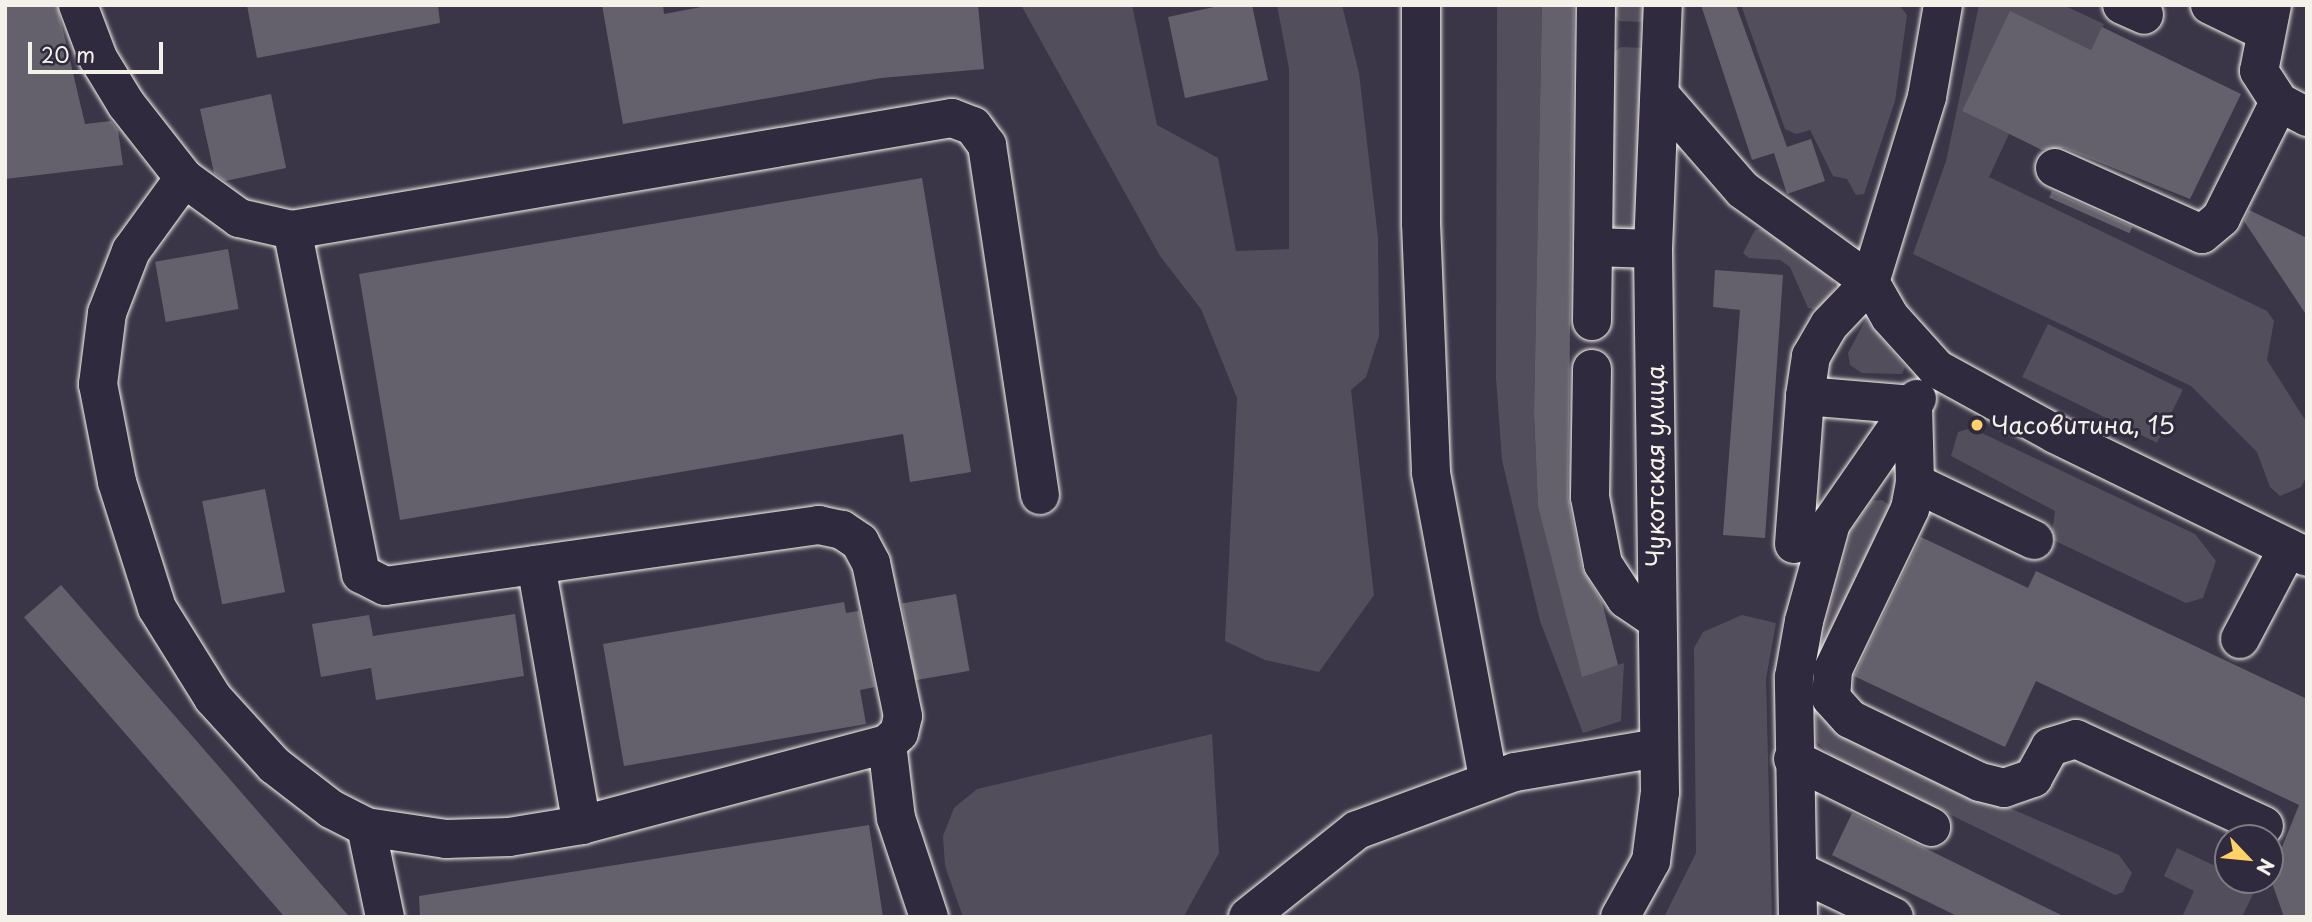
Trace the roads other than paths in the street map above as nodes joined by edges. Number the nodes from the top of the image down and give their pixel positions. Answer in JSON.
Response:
{"nodes":[{"id":1,"x":78,"y":5,"type":"edge"},
{"id":2,"x":1421,"y":5,"type":"edge"},
{"id":3,"x":1596,"y":5,"type":"edge"},
{"id":4,"x":1663,"y":5,"type":"edge"},
{"id":5,"x":1943,"y":5,"type":"edge"},
{"id":6,"x":2210,"y":5,"type":"edge"},
{"id":7,"x":2268,"y":18,"type":"edge"},
{"id":8,"x":1660,"y":95,"type":"junction"},
{"id":9,"x":2293,"y":109,"type":"edge"},
{"id":10,"x":2055,"y":168,"type":"dead end"},
{"id":11,"x":184,"y":178,"type":"junction"},
{"id":12,"x":292,"y":230,"type":"junction"},
{"id":13,"x":1593,"y":247,"type":"junction"},
{"id":14,"x":1653,"y":248,"type":"junction"},
{"id":15,"x":1870,"y":282,"type":"junction"},
{"id":16,"x":1592,"y":321,"type":"dead end"},
{"id":17,"x":1592,"y":369,"type":"dead end"},
{"id":18,"x":1937,"y":369,"type":"junction"},
{"id":19,"x":1804,"y":396,"type":"junction"},
{"id":20,"x":1913,"y":405,"type":"junction"},
{"id":21,"x":1915,"y":484,"type":"junction"},
{"id":22,"x":1040,"y":495,"type":"dead end"},
{"id":23,"x":2034,"y":540,"type":"dead end"},
{"id":24,"x":1794,"y":544,"type":"dead end"},
{"id":25,"x":2297,"y":552,"type":"edge"},
{"id":26,"x":536,"y":565,"type":"junction"},
{"id":27,"x":1656,"y":619,"type":"junction"},
{"id":28,"x":2240,"y":639,"type":"dead end"},
{"id":29,"x":887,"y":744,"type":"junction"},
{"id":30,"x":1658,"y":748,"type":"junction"},
{"id":31,"x":1793,"y":759,"type":"junction"},
{"id":32,"x":1488,"y":779,"type":"junction"},
{"id":33,"x":2260,"y":824,"type":"edge"},
{"id":34,"x":582,"y":825,"type":"junction"},
{"id":35,"x":366,"y":827,"type":"junction"},
{"id":36,"x":1931,"y":827,"type":"dead end"},
{"id":37,"x":1800,"y":872,"type":"junction"},
{"id":38,"x":385,"y":917,"type":"edge"},
{"id":39,"x":929,"y":917,"type":"edge"},
{"id":40,"x":1248,"y":917,"type":"edge"},
{"id":41,"x":1620,"y":917,"type":"edge"},
{"id":42,"x":1798,"y":917,"type":"edge"},
{"id":43,"x":1894,"y":917,"type":"edge"}],
"edges":[{"from":1,"to":11,"type":"street"},
{"from":2,"to":32,"type":"street"},
{"from":3,"to":13,"type":"street"},
{"from":4,"to":8,"type":"street","name":"Чукотская улица"},
{"from":5,"to":15,"type":"street"},
{"from":6,"to":7,"type":"street"},
{"from":7,"to":9,"type":"street"},
{"from":8,"to":14,"type":"street","name":"Чукотская улица"},
{"from":8,"to":15,"type":"street"},
{"from":9,"to":10,"type":"street"},
{"from":11,"to":12,"type":"street"},
{"from":11,"to":35,"type":"street"},
{"from":12,"to":22,"type":"street"},
{"from":12,"to":26,"type":"street"},
{"from":13,"to":14,"type":"street"},
{"from":13,"to":16,"type":"street"},
{"from":14,"to":27,"type":"street","name":"Чукотская улица"},
{"from":15,"to":18,"type":"street"},
{"from":15,"to":19,"type":"street"},
{"from":17,"to":27,"type":"street"},
{"from":18,"to":20,"type":"street"},
{"from":18,"to":25,"type":"street"},
{"from":19,"to":20,"type":"street"},
{"from":19,"to":24,"type":"street"},
{"from":20,"to":21,"type":"street"},
{"from":20,"to":31,"type":"street"},
{"from":21,"to":23,"type":"street"},
{"from":21,"to":33,"type":"street"},
{"from":25,"to":28,"type":"street"},
{"from":26,"to":29,"type":"street"},
{"from":26,"to":34,"type":"street"},
{"from":27,"to":30,"type":"street","name":"Чукотская улица"},
{"from":29,"to":34,"type":"street"},
{"from":29,"to":39,"type":"street"},
{"from":30,"to":32,"type":"street"},
{"from":30,"to":41,"type":"street","name":"Чукотская улица"},
{"from":31,"to":36,"type":"street"},
{"from":31,"to":37,"type":"street"},
{"from":32,"to":40,"type":"street"},
{"from":34,"to":35,"type":"street"},
{"from":35,"to":38,"type":"street"},
{"from":37,"to":42,"type":"street"},
{"from":37,"to":43,"type":"street"}]}
